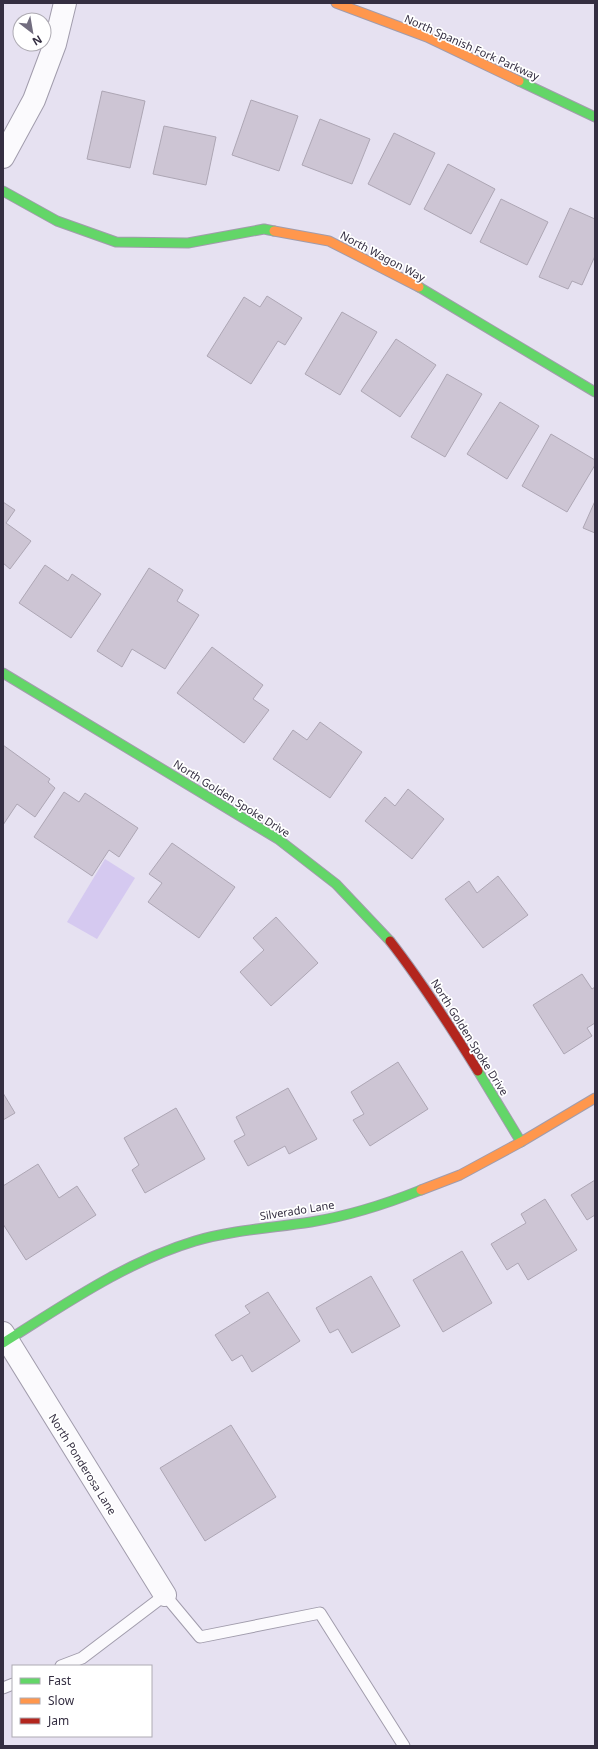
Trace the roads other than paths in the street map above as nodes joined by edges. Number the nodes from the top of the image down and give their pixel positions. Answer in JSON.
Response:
{"nodes":[{"id":1,"x":65,"y":3,"type":"edge"},
{"id":2,"x":336,"y":3,"type":"edge"},
{"id":3,"x":595,"y":117,"type":"edge"},
{"id":4,"x":3,"y":157,"type":"edge"},
{"id":5,"x":3,"y":191,"type":"edge"},
{"id":6,"x":595,"y":392,"type":"edge"},
{"id":7,"x":3,"y":673,"type":"edge"},
{"id":8,"x":595,"y":1098,"type":"edge"},
{"id":9,"x":521,"y":1142,"type":"junction"},
{"id":10,"x":5,"y":1339,"type":"edge"},
{"id":11,"x":165,"y":1595,"type":"junction"},
{"id":12,"x":64,"y":1665,"type":"edge"},
{"id":13,"x":404,"y":1746,"type":"edge"}],
"edges":[{"from":1,"to":4,"type":"street"},
{"from":2,"to":3,"type":"street","name":"North Spanish Fork Parkway"},
{"from":5,"to":6,"type":"street","name":"North Wagon Way"},
{"from":7,"to":9,"type":"street","name":"North Golden Spoke Drive"},
{"from":8,"to":9,"type":"street","name":"Silverado Lane"},
{"from":9,"to":10,"type":"street","name":"Silverado Lane"},
{"from":10,"to":11,"type":"street","name":"North Ponderosa Lane"},
{"from":11,"to":12,"type":"lane"},
{"from":11,"to":13,"type":"lane"}]}
